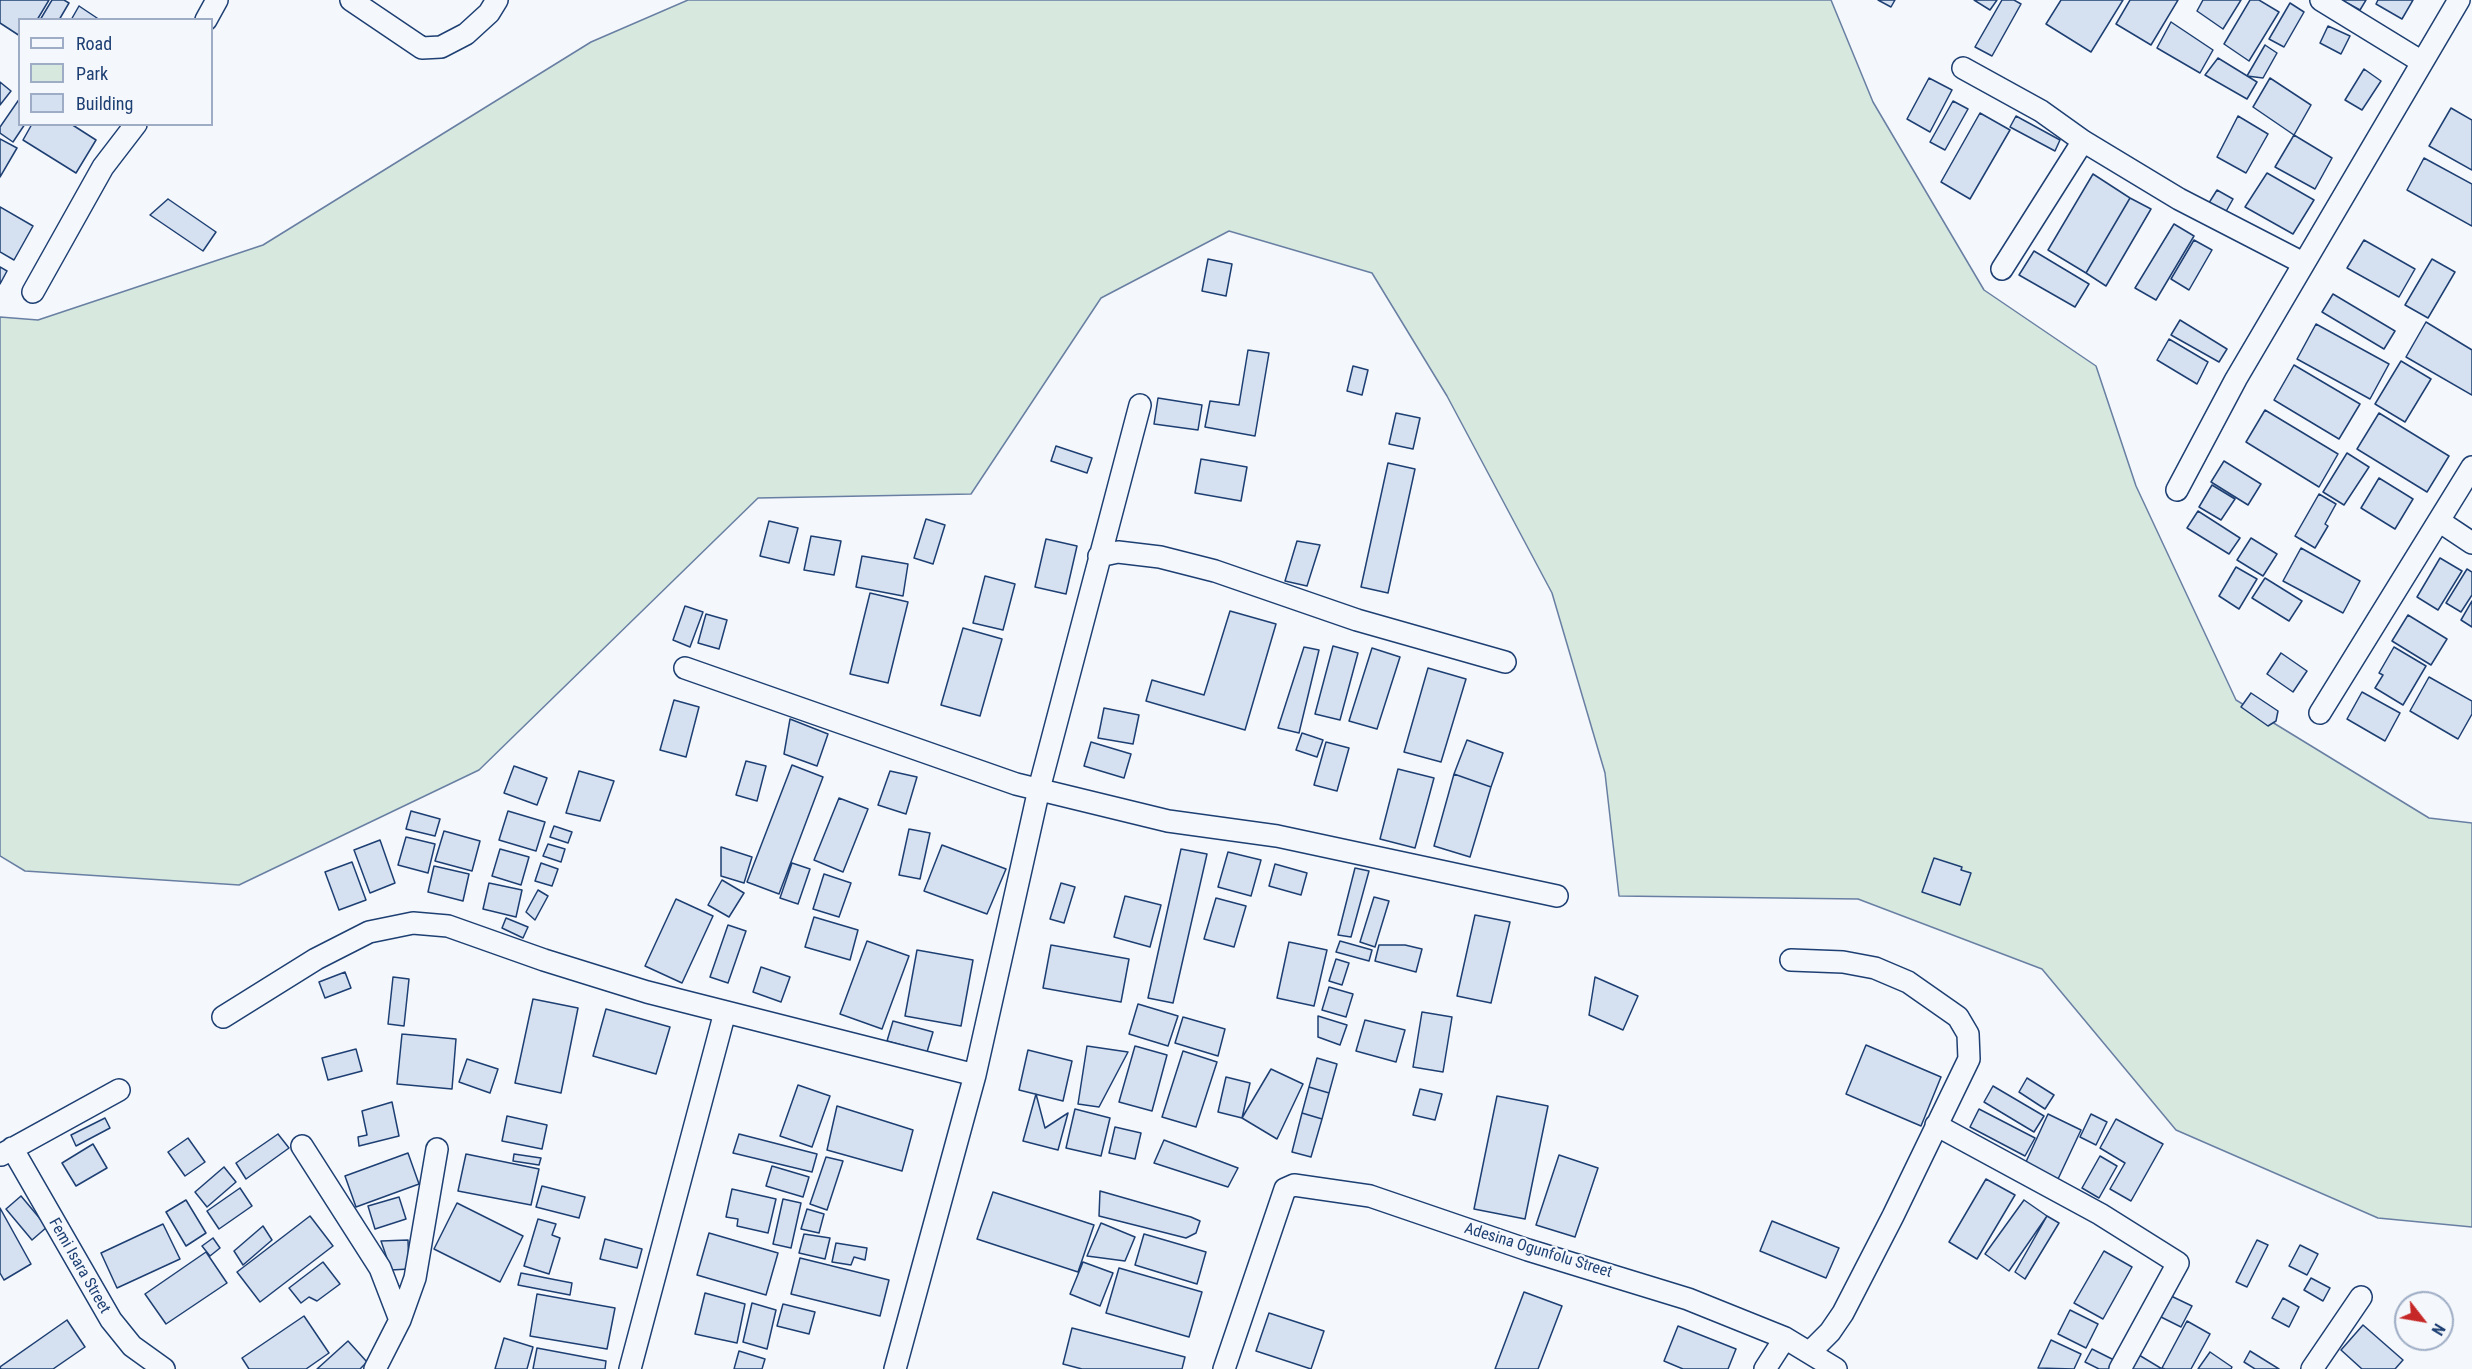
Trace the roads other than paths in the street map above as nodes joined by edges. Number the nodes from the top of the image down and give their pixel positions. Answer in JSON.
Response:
{"nodes":[{"id":1,"x":218,"y":0,"type":"edge"},
{"id":2,"x":351,"y":0,"type":"edge"},
{"id":3,"x":2321,"y":0,"type":"edge"},
{"id":4,"x":2459,"y":0,"type":"edge"},
{"id":5,"x":493,"y":6,"type":"edge"},
{"id":6,"x":207,"y":18,"type":"edge"},
{"id":7,"x":2422,"y":62,"type":"junction"},
{"id":8,"x":1963,"y":68,"type":"dead end"},
{"id":9,"x":134,"y":126,"type":"edge"},
{"id":10,"x":2083,"y":141,"type":"junction"},
{"id":11,"x":2303,"y":263,"type":"junction"},
{"id":12,"x":2002,"y":269,"type":"dead end"},
{"id":13,"x":33,"y":292,"type":"dead end"},
{"id":14,"x":1140,"y":405,"type":"dead end"},
{"id":15,"x":2472,"y":466,"type":"edge"},
{"id":16,"x":2177,"y":490,"type":"dead end"},
{"id":17,"x":2439,"y":521,"type":"junction"},
{"id":18,"x":2472,"y":543,"type":"edge"},
{"id":19,"x":1098,"y":556,"type":"junction"},
{"id":20,"x":1505,"y":662,"type":"dead end"},
{"id":21,"x":685,"y":668,"type":"dead end"},
{"id":22,"x":2320,"y":713,"type":"dead end"},
{"id":23,"x":1039,"y":789,"type":"junction"},
{"id":24,"x":1557,"y":896,"type":"dead end"},
{"id":25,"x":1791,"y":960,"type":"dead end"},
{"id":26,"x":725,"y":1012,"type":"junction"},
{"id":27,"x":223,"y":1017,"type":"dead end"},
{"id":28,"x":975,"y":1075,"type":"junction"},
{"id":29,"x":119,"y":1090,"type":"dead end"},
{"id":30,"x":1936,"y":1125,"type":"junction"},
{"id":31,"x":302,"y":1146,"type":"dead end"},
{"id":32,"x":437,"y":1149,"type":"dead end"},
{"id":33,"x":6,"y":1152,"type":"edge"},
{"id":34,"x":2361,"y":1297,"type":"dead end"},
{"id":35,"x":400,"y":1320,"type":"junction"},
{"id":36,"x":1785,"y":1338,"type":"junction"},
{"id":37,"x":1810,"y":1352,"type":"junction"},
{"id":38,"x":2122,"y":1364,"type":"edge"},
{"id":39,"x":164,"y":1369,"type":"edge"},
{"id":40,"x":375,"y":1369,"type":"edge"},
{"id":41,"x":630,"y":1369,"type":"edge"},
{"id":42,"x":895,"y":1369,"type":"edge"},
{"id":43,"x":1224,"y":1369,"type":"edge"},
{"id":44,"x":1765,"y":1369,"type":"edge"},
{"id":45,"x":1836,"y":1369,"type":"edge"},
{"id":46,"x":2312,"y":1369,"type":"edge"}],
"edges":[{"from":1,"to":6,"type":"street"},
{"from":2,"to":5,"type":"street"},
{"from":3,"to":7,"type":"street"},
{"from":4,"to":7,"type":"street"},
{"from":7,"to":11,"type":"street"},
{"from":8,"to":10,"type":"street"},
{"from":9,"to":13,"type":"street"},
{"from":10,"to":11,"type":"street"},
{"from":10,"to":12,"type":"street"},
{"from":11,"to":16,"type":"street"},
{"from":14,"to":19,"type":"street"},
{"from":15,"to":17,"type":"street"},
{"from":17,"to":18,"type":"street"},
{"from":17,"to":22,"type":"street"},
{"from":19,"to":20,"type":"street"},
{"from":19,"to":23,"type":"street"},
{"from":21,"to":23,"type":"street"},
{"from":23,"to":24,"type":"street"},
{"from":23,"to":28,"type":"street"},
{"from":25,"to":30,"type":"street"},
{"from":26,"to":27,"type":"street"},
{"from":26,"to":28,"type":"street"},
{"from":26,"to":41,"type":"street"},
{"from":28,"to":42,"type":"street"},
{"from":29,"to":33,"type":"street"},
{"from":30,"to":37,"type":"street"},
{"from":30,"to":38,"type":"street"},
{"from":31,"to":35,"type":"street"},
{"from":32,"to":35,"type":"street"},
{"from":33,"to":39,"type":"street","name":"Femi Isara Street"},
{"from":34,"to":46,"type":"street"},
{"from":35,"to":40,"type":"street"},
{"from":36,"to":37,"type":"street","name":"Adesina Ogunfolu Street"},
{"from":36,"to":43,"type":"street","name":"Adesina Ogunfolu Street"},
{"from":36,"to":44,"type":"street"},
{"from":37,"to":45,"type":"street","name":"Adesina Ogunfolu Street"}]}
